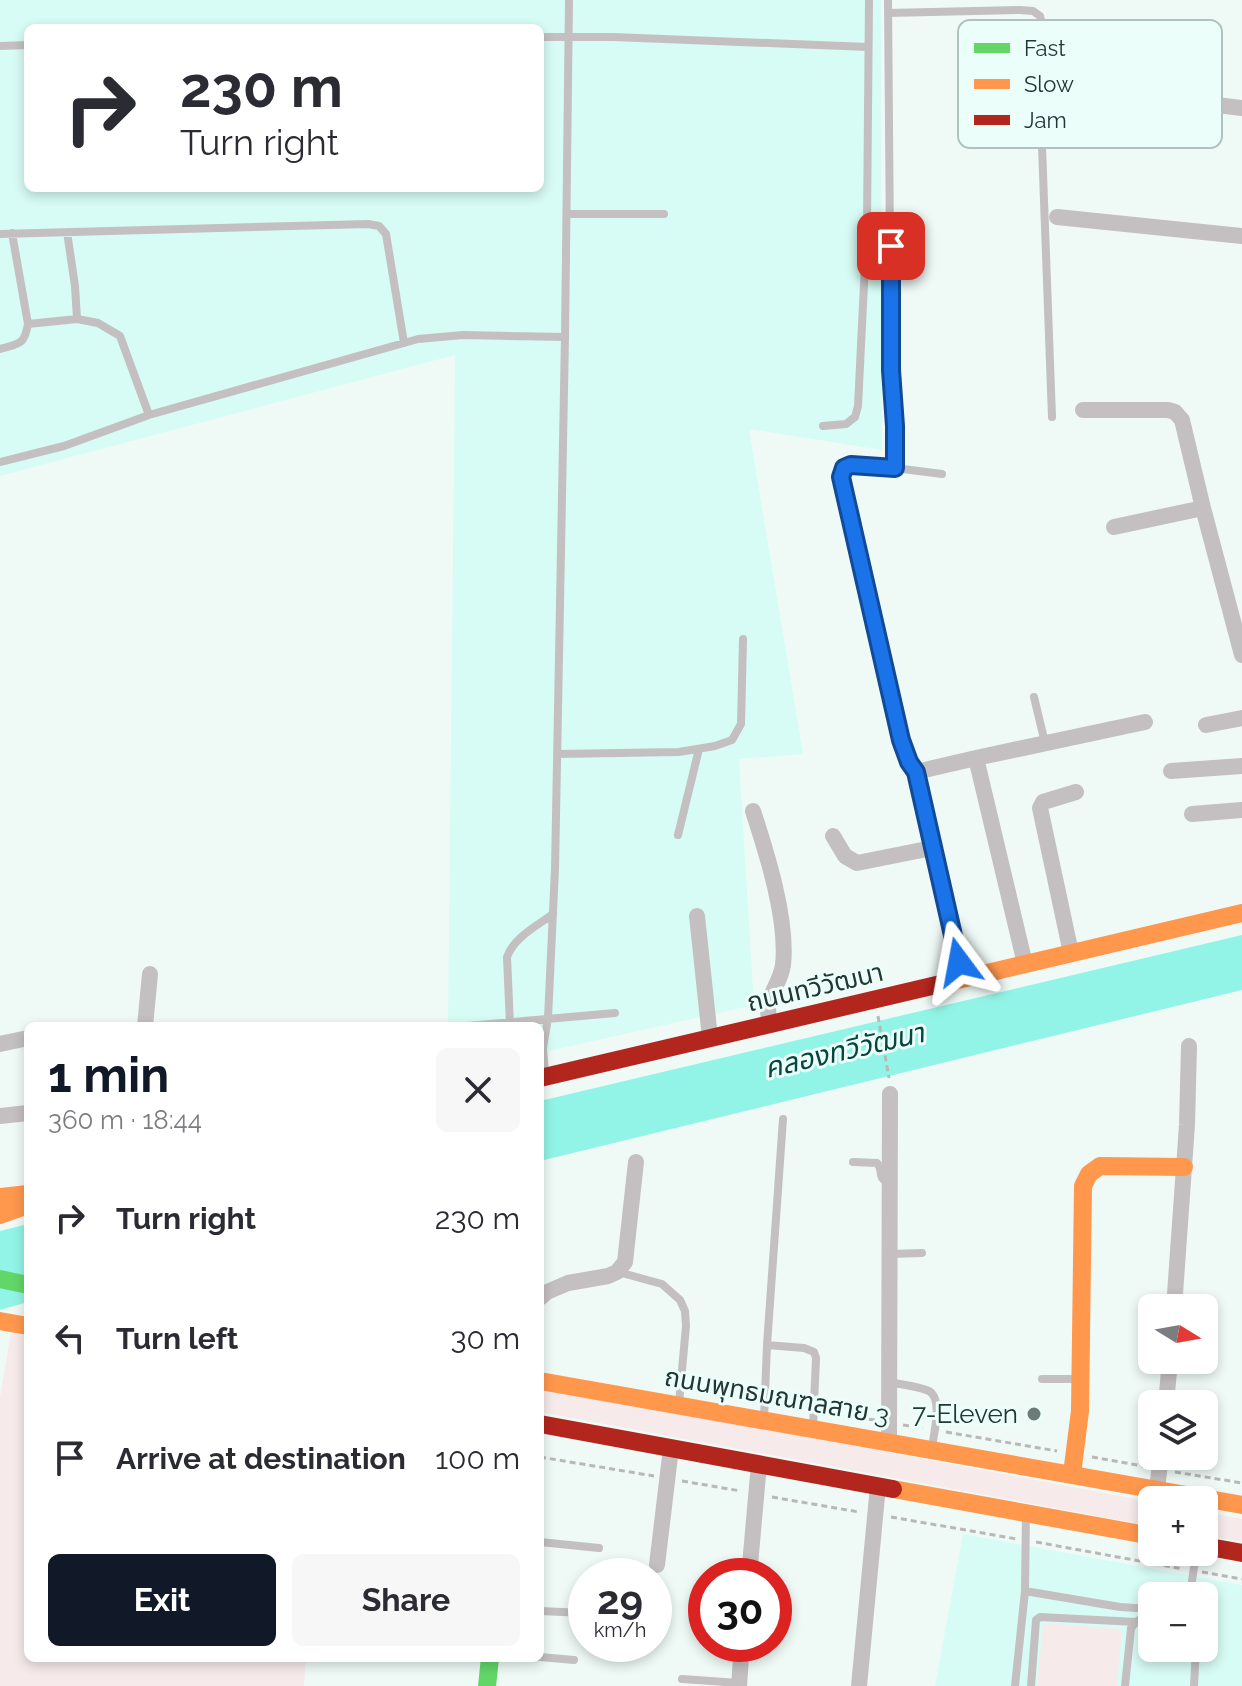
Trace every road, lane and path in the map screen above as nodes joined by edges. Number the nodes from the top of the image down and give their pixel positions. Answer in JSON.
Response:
{"nodes":[{"id":1,"x":569,"y":0,"type":"edge"},
{"id":2,"x":869,"y":0,"type":"edge"},
{"id":3,"x":888,"y":0,"type":"edge"},
{"id":4,"x":888,"y":13,"type":"junction"},
{"id":5,"x":1041,"y":20,"type":"edge"},
{"id":6,"x":570,"y":36,"type":"junction"},
{"id":7,"x":544,"y":37,"type":"edge"},
{"id":8,"x":24,"y":45,"type":"edge"},
{"id":9,"x":0,"y":46,"type":"edge"},
{"id":10,"x":868,"y":47,"type":"junction"},
{"id":11,"x":1222,"y":106,"type":"edge"},
{"id":12,"x":1242,"y":108,"type":"edge"},
{"id":13,"x":1042,"y":148,"type":"edge"},
{"id":14,"x":567,"y":214,"type":"junction"},
{"id":15,"x":664,"y":214,"type":"dead end"},
{"id":16,"x":1057,"y":217,"type":"dead end"},
{"id":17,"x":67,"y":232,"type":"junction"},
{"id":18,"x":12,"y":233,"type":"junction"},
{"id":19,"x":0,"y":234,"type":"edge"},
{"id":20,"x":1242,"y":236,"type":"edge"},
{"id":21,"x":77,"y":319,"type":"junction"},
{"id":22,"x":28,"y":324,"type":"junction"},
{"id":23,"x":565,"y":337,"type":"junction"},
{"id":24,"x":404,"y":343,"type":"junction"},
{"id":25,"x":0,"y":349,"type":"edge"},
{"id":26,"x":1083,"y":410,"type":"dead end"},
{"id":27,"x":149,"y":415,"type":"junction"},
{"id":28,"x":1052,"y":417,"type":"dead end"},
{"id":29,"x":823,"y":426,"type":"dead end"},
{"id":30,"x":0,"y":462,"type":"edge"},
{"id":31,"x":895,"y":468,"type":"junction"},
{"id":32,"x":942,"y":474,"type":"dead end"},
{"id":33,"x":1203,"y":508,"type":"junction"},
{"id":34,"x":1114,"y":527,"type":"dead end"},
{"id":35,"x":743,"y":639,"type":"dead end"},
{"id":36,"x":1242,"y":655,"type":"edge"},
{"id":37,"x":1034,"y":697,"type":"dead end"},
{"id":38,"x":1242,"y":718,"type":"edge"},
{"id":39,"x":1145,"y":722,"type":"dead end"},
{"id":40,"x":1206,"y":725,"type":"dead end"},
{"id":41,"x":1045,"y":743,"type":"junction"},
{"id":42,"x":699,"y":749,"type":"junction"},
{"id":43,"x":557,"y":754,"type":"junction"},
{"id":44,"x":976,"y":758,"type":"junction"},
{"id":45,"x":1242,"y":766,"type":"edge"},
{"id":46,"x":1171,"y":771,"type":"dead end"},
{"id":47,"x":916,"y":772,"type":"junction"},
{"id":48,"x":1076,"y":792,"type":"dead end"},
{"id":49,"x":1242,"y":810,"type":"edge"},
{"id":50,"x":753,"y":811,"type":"dead end"},
{"id":51,"x":1192,"y":814,"type":"dead end"},
{"id":52,"x":678,"y":835,"type":"dead end"},
{"id":53,"x":833,"y":836,"type":"dead end"},
{"id":54,"x":932,"y":848,"type":"junction"},
{"id":55,"x":1242,"y":913,"type":"edge"},
{"id":56,"x":553,"y":914,"type":"junction"},
{"id":57,"x":697,"y":916,"type":"dead end"},
{"id":58,"x":1071,"y":953,"type":"junction"},
{"id":59,"x":1025,"y":964,"type":"junction"},
{"id":60,"x":150,"y":974,"type":"dead end"},
{"id":61,"x":964,"y":979,"type":"junction"},
{"id":62,"x":615,"y":1013,"type":"dead end"},
{"id":63,"x":878,"y":1016,"type":"dead end"},
{"id":64,"x":548,"y":1018,"type":"junction"},
{"id":65,"x":145,"y":1022,"type":"edge"},
{"id":66,"x":510,"y":1022,"type":"edge"},
{"id":67,"x":523,"y":1022,"type":"edge"},
{"id":68,"x":769,"y":1025,"type":"junction"},
{"id":69,"x":710,"y":1038,"type":"junction"},
{"id":70,"x":24,"y":1039,"type":"edge"},
{"id":71,"x":544,"y":1042,"type":"edge"},
{"id":72,"x":0,"y":1044,"type":"edge"},
{"id":73,"x":1189,"y":1046,"type":"dead end"},
{"id":74,"x":544,"y":1077,"type":"edge"},
{"id":75,"x":890,"y":1089,"type":"joint"},
{"id":76,"x":24,"y":1113,"type":"edge"},
{"id":77,"x":0,"y":1116,"type":"edge"},
{"id":78,"x":783,"y":1119,"type":"dead end"},
{"id":79,"x":636,"y":1162,"type":"dead end"},
{"id":80,"x":853,"y":1162,"type":"dead end"},
{"id":81,"x":1184,"y":1167,"type":"junction"},
{"id":82,"x":891,"y":1183,"type":"junction"},
{"id":83,"x":24,"y":1194,"type":"edge"},
{"id":84,"x":0,"y":1197,"type":"edge"},
{"id":85,"x":24,"y":1207,"type":"edge"},
{"id":86,"x":0,"y":1215,"type":"edge"},
{"id":87,"x":922,"y":1253,"type":"dead end"},
{"id":88,"x":891,"y":1254,"type":"junction"},
{"id":89,"x":617,"y":1272,"type":"junction"},
{"id":90,"x":0,"y":1279,"type":"edge"},
{"id":91,"x":24,"y":1284,"type":"edge"},
{"id":92,"x":1175,"y":1294,"type":"edge"},
{"id":93,"x":544,"y":1295,"type":"edge"},
{"id":94,"x":0,"y":1321,"type":"edge"},
{"id":95,"x":24,"y":1325,"type":"edge"},
{"id":96,"x":767,"y":1345,"type":"junction"},
{"id":97,"x":1042,"y":1379,"type":"dead end"},
{"id":98,"x":1080,"y":1379,"type":"junction"},
{"id":99,"x":544,"y":1382,"type":"edge"},
{"id":100,"x":890,"y":1382,"type":"junction"},
{"id":101,"x":679,"y":1405,"type":"junction"},
{"id":102,"x":764,"y":1420,"type":"junction"},
{"id":103,"x":544,"y":1425,"type":"edge"},
{"id":104,"x":813,"y":1428,"type":"junction"},
{"id":105,"x":889,"y":1442,"type":"junction"},
{"id":106,"x":671,"y":1448,"type":"junction"},
{"id":107,"x":932,"y":1449,"type":"junction"},
{"id":108,"x":759,"y":1464,"type":"junction"},
{"id":109,"x":1072,"y":1474,"type":"junction"},
{"id":110,"x":878,"y":1486,"type":"junction"},
{"id":111,"x":1140,"y":1486,"type":"edge"},
{"id":112,"x":1218,"y":1500,"type":"edge"},
{"id":113,"x":1242,"y":1505,"type":"edge"},
{"id":114,"x":1026,"y":1513,"type":"junction"},
{"id":115,"x":1138,"y":1533,"type":"edge"},
{"id":116,"x":544,"y":1542,"type":"edge"},
{"id":117,"x":599,"y":1548,"type":"dead end"},
{"id":118,"x":1218,"y":1549,"type":"edge"},
{"id":119,"x":1242,"y":1553,"type":"edge"},
{"id":120,"x":658,"y":1558,"type":"edge"},
{"id":121,"x":751,"y":1558,"type":"edge"},
{"id":122,"x":1025,"y":1591,"type":"junction"},
{"id":123,"x":1138,"y":1609,"type":"edge"},
{"id":124,"x":544,"y":1611,"type":"edge"},
{"id":125,"x":568,"y":1612,"type":"edge"},
{"id":126,"x":1136,"y":1622,"type":"joint"},
{"id":127,"x":544,"y":1657,"type":"edge"},
{"id":128,"x":568,"y":1659,"type":"edge"},
{"id":129,"x":490,"y":1662,"type":"edge"},
{"id":130,"x":741,"y":1662,"type":"edge"},
{"id":131,"x":1195,"y":1662,"type":"edge"},
{"id":132,"x":682,"y":1679,"type":"dead end"},
{"id":133,"x":739,"y":1684,"type":"edge"},
{"id":134,"x":487,"y":1686,"type":"edge"},
{"id":135,"x":859,"y":1686,"type":"edge"},
{"id":136,"x":1015,"y":1686,"type":"edge"},
{"id":137,"x":1031,"y":1686,"type":"edge"},
{"id":138,"x":1125,"y":1686,"type":"edge"},
{"id":139,"x":1194,"y":1686,"type":"edge"}],
"edges":[{"from":1,"to":6,"type":"lane"},
{"from":2,"to":10,"type":"lane"},
{"from":3,"to":4,"type":"lane"},
{"from":4,"to":5,"type":"lane"},
{"from":4,"to":31,"type":"lane"},
{"from":6,"to":7,"type":"lane"},
{"from":6,"to":10,"type":"lane"},
{"from":6,"to":14,"type":"lane"},
{"from":8,"to":9,"type":"lane"},
{"from":10,"to":29,"type":"lane"},
{"from":11,"to":12,"type":"street"},
{"from":13,"to":28,"type":"lane"},
{"from":14,"to":15,"type":"lane"},
{"from":14,"to":23,"type":"lane"},
{"from":16,"to":20,"type":"street"},
{"from":17,"to":18,"type":"lane"},
{"from":17,"to":21,"type":"lane"},
{"from":17,"to":24,"type":"lane"},
{"from":18,"to":19,"type":"lane"},
{"from":18,"to":22,"type":"lane"},
{"from":21,"to":22,"type":"lane"},
{"from":21,"to":27,"type":"lane"},
{"from":22,"to":25,"type":"lane"},
{"from":23,"to":24,"type":"lane"},
{"from":23,"to":43,"type":"lane"},
{"from":24,"to":27,"type":"lane"},
{"from":26,"to":33,"type":"street"},
{"from":27,"to":30,"type":"lane"},
{"from":31,"to":32,"type":"lane"},
{"from":31,"to":47,"type":"lane"},
{"from":33,"to":34,"type":"street"},
{"from":33,"to":36,"type":"street"},
{"from":35,"to":42,"type":"lane"},
{"from":37,"to":41,"type":"lane"},
{"from":38,"to":40,"type":"street"},
{"from":39,"to":41,"type":"street"},
{"from":41,"to":44,"type":"street"},
{"from":42,"to":43,"type":"lane"},
{"from":42,"to":52,"type":"lane"},
{"from":43,"to":56,"type":"lane"},
{"from":44,"to":47,"type":"street"},
{"from":44,"to":59,"type":"street"},
{"from":45,"to":46,"type":"street"},
{"from":47,"to":54,"type":"street"},
{"from":48,"to":58,"type":"street"},
{"from":49,"to":51,"type":"street"},
{"from":50,"to":68,"type":"street"},
{"from":53,"to":54,"type":"street"},
{"from":54,"to":61,"type":"street"},
{"from":55,"to":58,"type":"main road","name":"ถนนทวีวัฒนา"},
{"from":56,"to":64,"type":"lane"},
{"from":56,"to":66,"type":"lane"},
{"from":57,"to":69,"type":"street"},
{"from":58,"to":59,"type":"main road","name":"ถนนทวีวัฒนา"},
{"from":59,"to":61,"type":"main road","name":"ถนนทวีวัฒนา"},
{"from":60,"to":65,"type":"street"},
{"from":61,"to":68,"type":"main road","name":"ถนนทวีวัฒนา"},
{"from":62,"to":64,"type":"lane"},
{"from":63,"to":75,"type":"path"},
{"from":64,"to":67,"type":"lane"},
{"from":64,"to":71,"type":"lane"},
{"from":68,"to":69,"type":"main road","name":"ถนนทวีวัฒนา"},
{"from":69,"to":74,"type":"main road","name":"ถนนทวีวัฒนา"},
{"from":70,"to":72,"type":"street"},
{"from":73,"to":81,"type":"street"},
{"from":75,"to":82,"type":"street"},
{"from":76,"to":77,"type":"street"},
{"from":78,"to":96,"type":"lane"},
{"from":79,"to":89,"type":"street"},
{"from":80,"to":82,"type":"lane"},
{"from":81,"to":92,"type":"street"},
{"from":81,"to":98,"type":"main road"},
{"from":82,"to":88,"type":"street"},
{"from":83,"to":84,"type":"main road"},
{"from":85,"to":86,"type":"main road"},
{"from":87,"to":88,"type":"lane"},
{"from":88,"to":100,"type":"street"},
{"from":89,"to":93,"type":"street"},
{"from":89,"to":101,"type":"lane"},
{"from":90,"to":91,"type":"main road"},
{"from":94,"to":95,"type":"main road"},
{"from":96,"to":102,"type":"lane"},
{"from":96,"to":104,"type":"lane"},
{"from":97,"to":98,"type":"lane"},
{"from":98,"to":109,"type":"main road"},
{"from":99,"to":101,"type":"main road","name":"ถนนพุทธมณฑลสาย 3"},
{"from":100,"to":105,"type":"street"},
{"from":100,"to":107,"type":"lane"},
{"from":101,"to":102,"type":"main road","name":"ถนนพุทธมณฑลสาย 3"},
{"from":102,"to":104,"type":"main road","name":"ถนนพุทธมณฑลสาย 3"},
{"from":103,"to":106,"type":"main road"},
{"from":104,"to":105,"type":"main road","name":"ถนนพุทธมณฑลสาย 3"},
{"from":105,"to":107,"type":"main road","name":"ถนนพุทธมณฑลสาย 3"},
{"from":106,"to":108,"type":"main road"},
{"from":106,"to":120,"type":"street"},
{"from":107,"to":109,"type":"main road","name":"ถนนพุทธมณฑลสาย 3"},
{"from":108,"to":110,"type":"main road"},
{"from":108,"to":121,"type":"street"},
{"from":109,"to":111,"type":"main road","name":"ถนนพุทธมณฑลสาย 3"},
{"from":110,"to":114,"type":"main road"},
{"from":110,"to":135,"type":"street"},
{"from":112,"to":113,"type":"main road","name":"ถนนพุทธมณฑลสาย 3"},
{"from":114,"to":115,"type":"main road"},
{"from":114,"to":122,"type":"lane"},
{"from":116,"to":117,"type":"lane"},
{"from":118,"to":119,"type":"main road"},
{"from":122,"to":123,"type":"lane"},
{"from":122,"to":136,"type":"lane"},
{"from":124,"to":125,"type":"lane"},
{"from":126,"to":137,"type":"lane"},
{"from":126,"to":138,"type":"lane"},
{"from":127,"to":128,"type":"lane"},
{"from":129,"to":134,"type":"main road"},
{"from":130,"to":133,"type":"street"},
{"from":131,"to":139,"type":"lane"},
{"from":132,"to":133,"type":"lane"}]}
